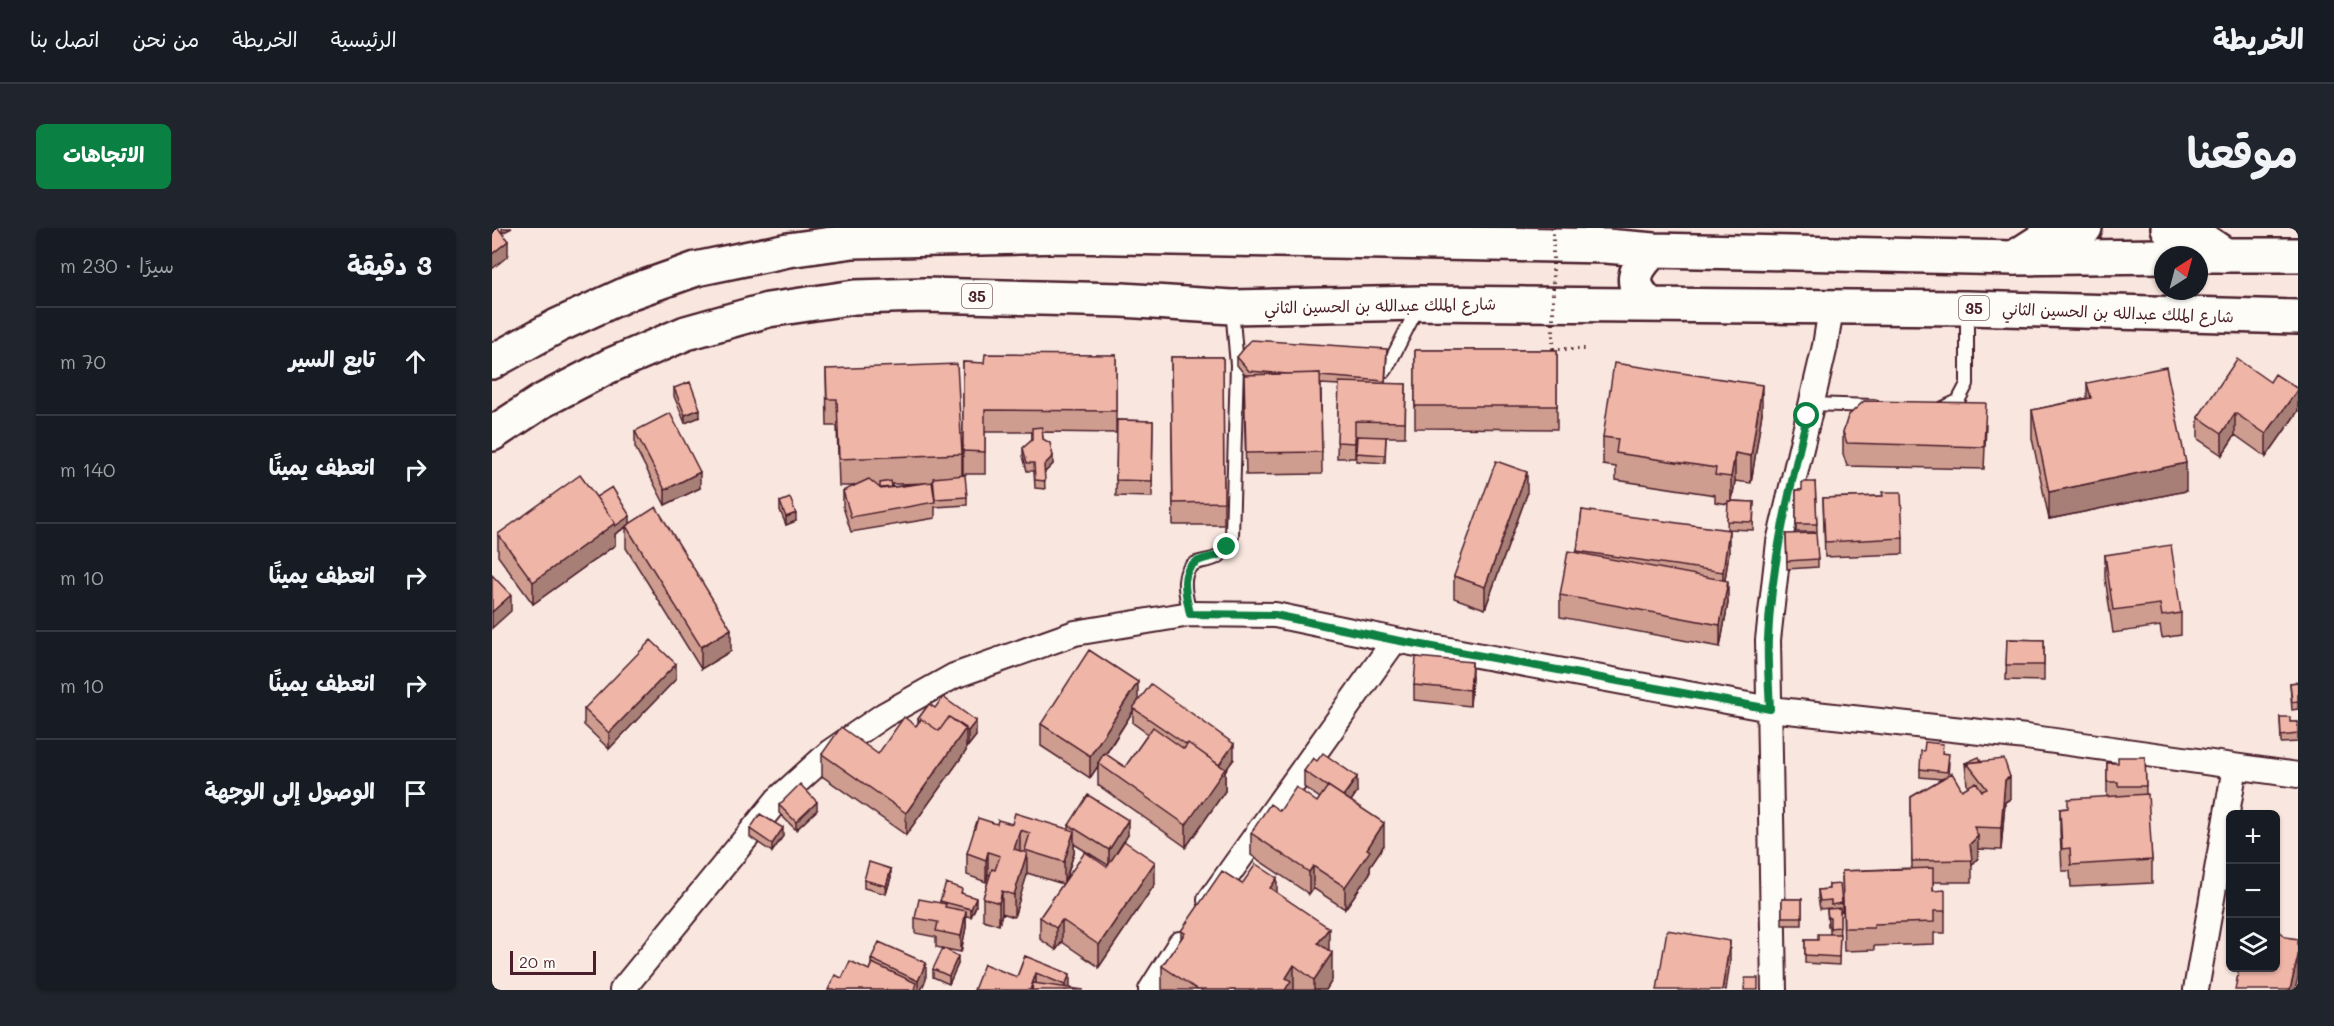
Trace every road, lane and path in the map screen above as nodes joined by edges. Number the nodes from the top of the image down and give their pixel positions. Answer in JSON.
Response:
{"nodes":[{"id":1,"x":1553,"y":228,"type":"edge"},
{"id":2,"x":2085,"y":228,"type":"edge"},
{"id":3,"x":2168,"y":228,"type":"edge"},
{"id":4,"x":856,"y":235,"type":"edge"},
{"id":5,"x":1654,"y":250,"type":"junction"},
{"id":6,"x":2211,"y":255,"type":"edge"},
{"id":7,"x":2298,"y":255,"type":"edge"},
{"id":8,"x":2154,"y":256,"type":"edge"},
{"id":9,"x":2014,"y":258,"type":"junction"},
{"id":10,"x":1421,"y":303,"type":"junction"},
{"id":11,"x":1651,"y":305,"type":"junction"},
{"id":12,"x":1232,"y":307,"type":"junction"},
{"id":13,"x":1831,"y":308,"type":"junction"},
{"id":14,"x":1967,"y":308,"type":"junction"},
{"id":15,"x":2298,"y":317,"type":"edge"},
{"id":16,"x":1586,"y":349,"type":"dead end"},
{"id":17,"x":492,"y":362,"type":"edge"},
{"id":18,"x":1386,"y":370,"type":"edge"},
{"id":19,"x":1810,"y":404,"type":"junction"},
{"id":20,"x":1888,"y":406,"type":"edge"},
{"id":21,"x":1933,"y":408,"type":"edge"},
{"id":22,"x":492,"y":434,"type":"edge"},
{"id":23,"x":1190,"y":614,"type":"junction"},
{"id":24,"x":1395,"y":640,"type":"junction"},
{"id":25,"x":1770,"y":709,"type":"junction"},
{"id":26,"x":2235,"y":767,"type":"junction"},
{"id":27,"x":2298,"y":775,"type":"edge"},
{"id":28,"x":622,"y":990,"type":"edge"},
{"id":29,"x":1151,"y":990,"type":"edge"},
{"id":30,"x":1774,"y":990,"type":"edge"},
{"id":31,"x":2196,"y":990,"type":"edge"}],
"edges":[{"from":1,"to":16,"type":"path","bridge":true},
{"from":2,"to":9,"type":"main road"},
{"from":3,"to":6,"type":"main road"},
{"from":4,"to":5,"type":"main road"},
{"from":4,"to":17,"type":"main road"},
{"from":5,"to":9,"type":"main road"},
{"from":5,"to":11,"type":"main road"},
{"from":6,"to":7,"type":"main road"},
{"from":8,"to":9,"type":"main road"},
{"from":10,"to":11,"type":"main road","name":"شارع الملك عبدالله بن الحسين الثاني","number":"35"},
{"from":10,"to":12,"type":"main road","name":"شارع الملك عبدالله بن الحسين الثاني","number":"35"},
{"from":10,"to":18,"type":"lane"},
{"from":11,"to":13,"type":"main road","name":"شارع الملك عبدالله بن الحسين الثاني","number":"35"},
{"from":12,"to":22,"type":"main road","name":"شارع الملك عبدالله بن الحسين الثاني","number":"35"},
{"from":12,"to":23,"type":"lane"},
{"from":13,"to":14,"type":"main road","name":"شارع الملك عبدالله بن الحسين الثاني","number":"35"},
{"from":13,"to":19,"type":"street"},
{"from":14,"to":15,"type":"main road","name":"شارع الملك عبدالله بن الحسين الثاني","number":"35"},
{"from":14,"to":21,"type":"lane"},
{"from":19,"to":20,"type":"lane"},
{"from":19,"to":25,"type":"street"},
{"from":23,"to":24,"type":"street"},
{"from":23,"to":28,"type":"street"},
{"from":24,"to":25,"type":"street"},
{"from":24,"to":29,"type":"street"},
{"from":25,"to":26,"type":"street"},
{"from":25,"to":30,"type":"street"},
{"from":26,"to":27,"type":"street"},
{"from":26,"to":31,"type":"street"}]}
